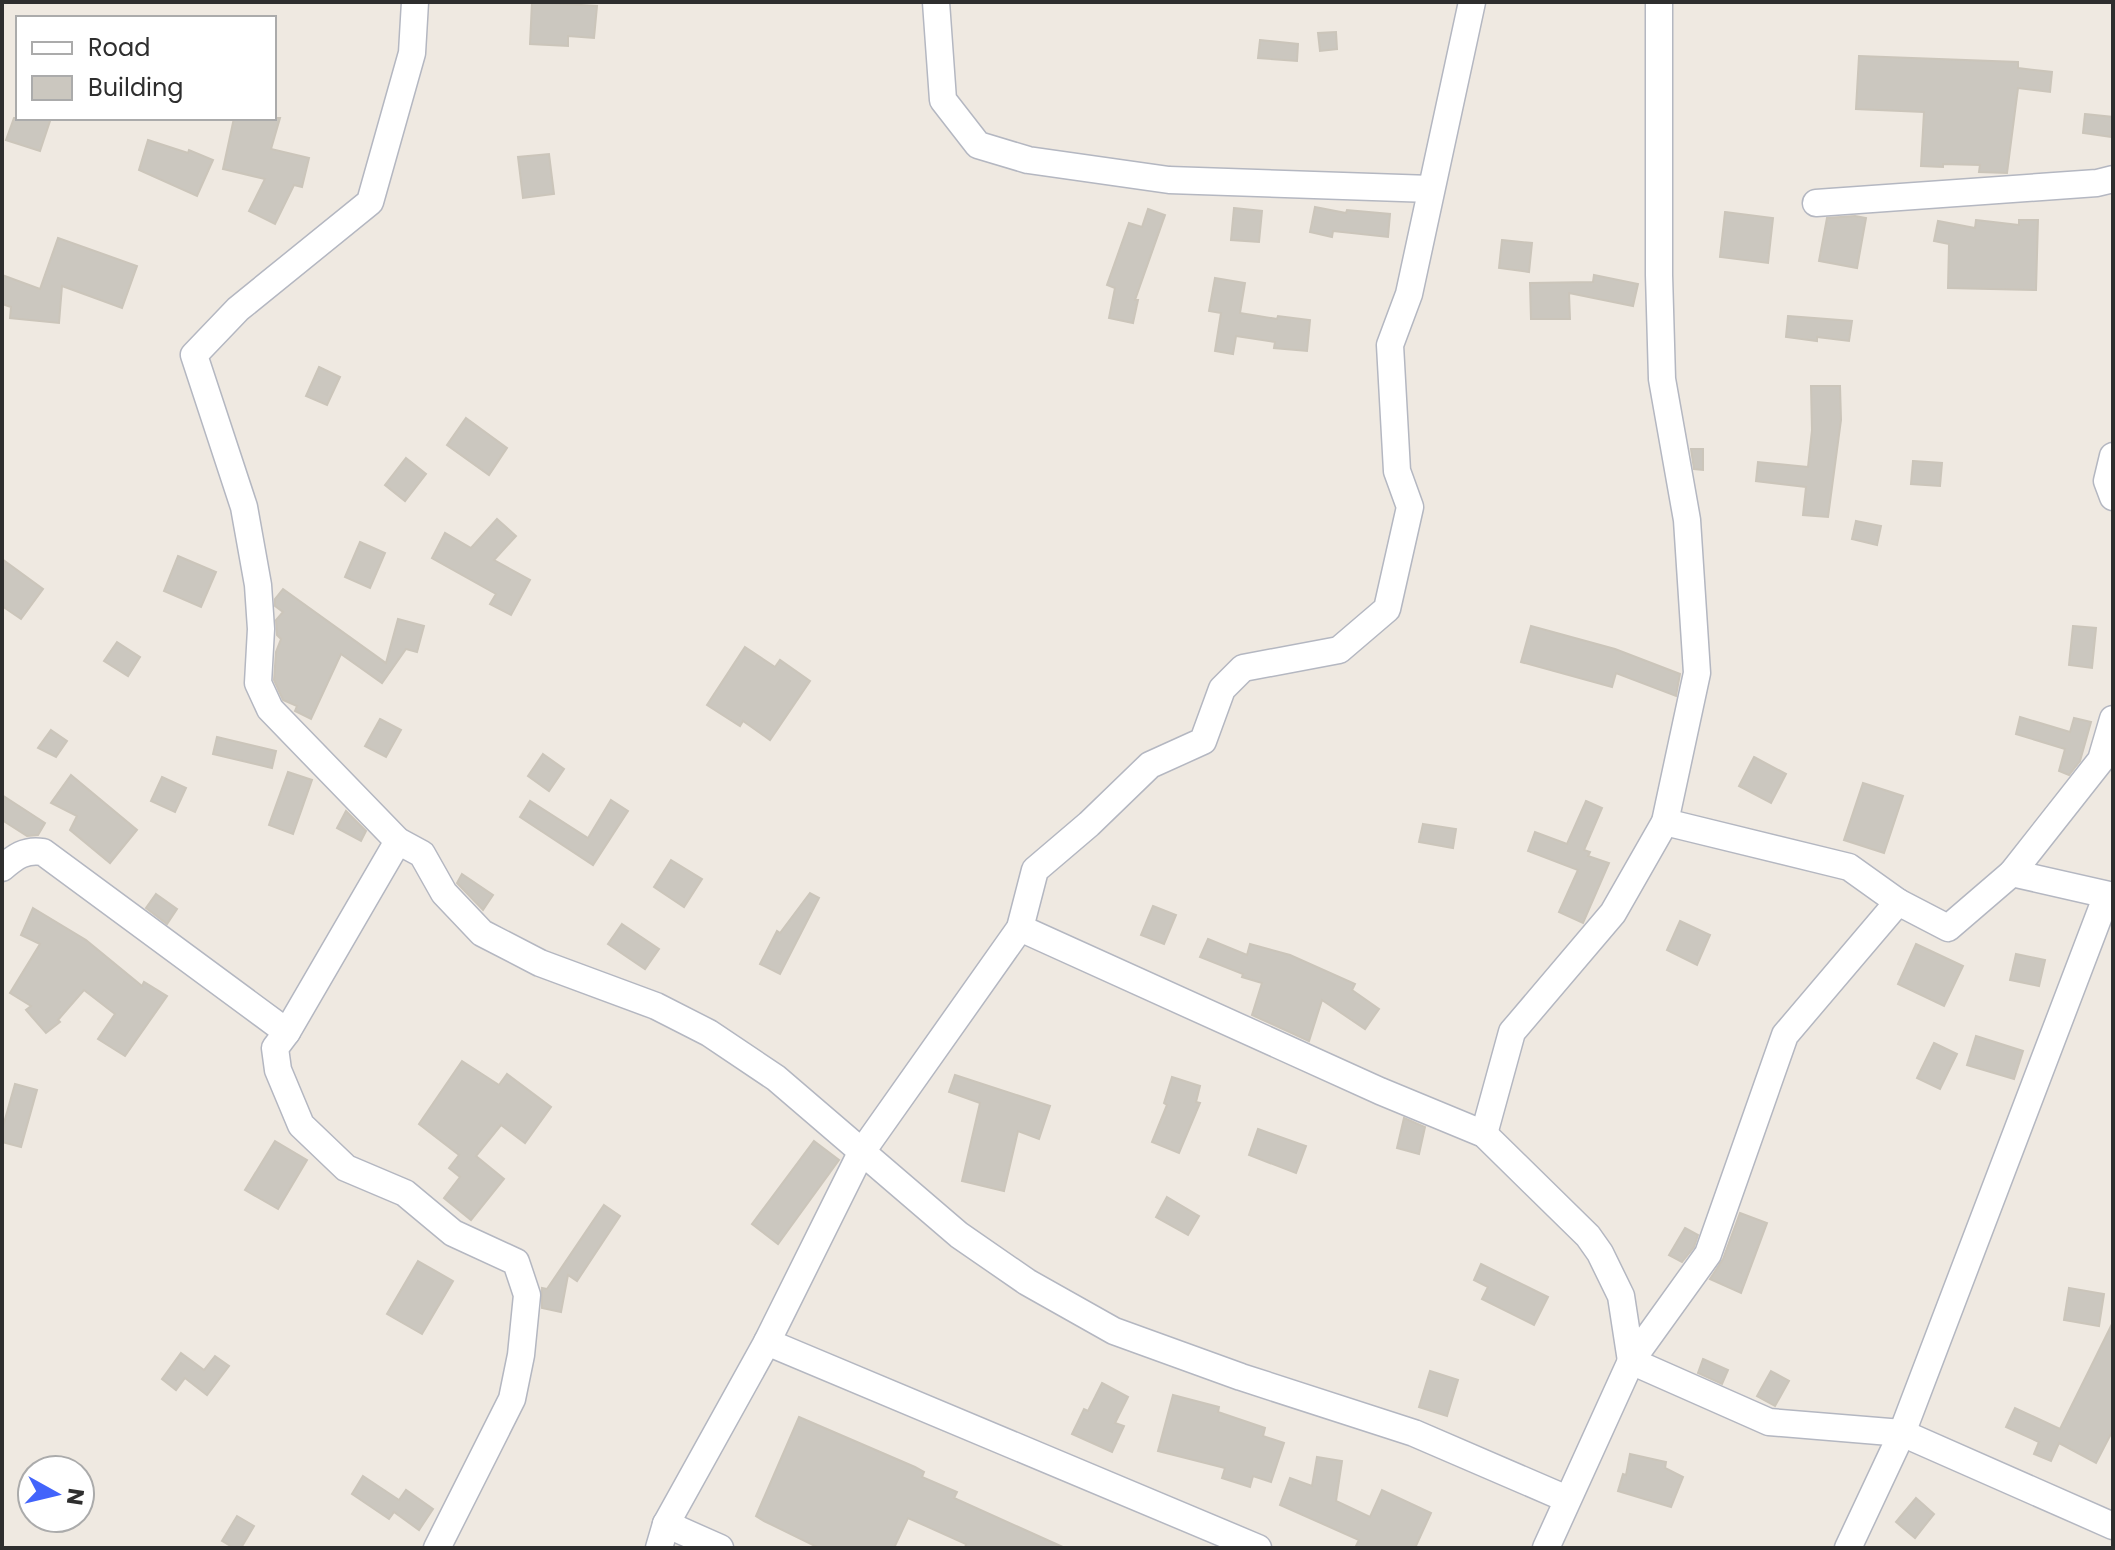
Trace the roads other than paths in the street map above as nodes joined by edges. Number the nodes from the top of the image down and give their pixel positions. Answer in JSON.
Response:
{"nodes":[{"id":1,"x":415,"y":2,"type":"edge"},
{"id":2,"x":936,"y":2,"type":"edge"},
{"id":3,"x":1472,"y":2,"type":"edge"},
{"id":4,"x":1659,"y":2,"type":"edge"},
{"id":5,"x":2113,"y":179,"type":"edge"},
{"id":6,"x":1431,"y":189,"type":"junction"},
{"id":7,"x":1816,"y":203,"type":"dead end"},
{"id":8,"x":2113,"y":456,"type":"edge"},
{"id":9,"x":2113,"y":497,"type":"edge"},
{"id":10,"x":2113,"y":719,"type":"edge"},
{"id":11,"x":1665,"y":822,"type":"junction"},
{"id":12,"x":398,"y":841,"type":"junction"},
{"id":13,"x":2,"y":868,"type":"edge"},
{"id":14,"x":2012,"y":873,"type":"junction"},
{"id":15,"x":2110,"y":895,"type":"edge"},
{"id":16,"x":1898,"y":902,"type":"junction"},
{"id":17,"x":1020,"y":928,"type":"junction"},
{"id":18,"x":287,"y":1032,"type":"junction"},
{"id":19,"x":1484,"y":1134,"type":"junction"},
{"id":20,"x":861,"y":1153,"type":"junction"},
{"id":21,"x":767,"y":1342,"type":"junction"},
{"id":22,"x":1631,"y":1361,"type":"junction"},
{"id":23,"x":1902,"y":1433,"type":"junction"},
{"id":24,"x":1567,"y":1499,"type":"junction"},
{"id":25,"x":2113,"y":1526,"type":"edge"},
{"id":26,"x":662,"y":1536,"type":"edge"},
{"id":27,"x":437,"y":1548,"type":"edge"},
{"id":28,"x":720,"y":1548,"type":"edge"},
{"id":29,"x":1258,"y":1548,"type":"edge"},
{"id":30,"x":1546,"y":1548,"type":"edge"},
{"id":31,"x":1848,"y":1548,"type":"edge"}],
"edges":[{"from":1,"to":12,"type":"street"},
{"from":2,"to":6,"type":"street"},
{"from":3,"to":6,"type":"street"},
{"from":4,"to":11,"type":"street"},
{"from":5,"to":7,"type":"street"},
{"from":6,"to":17,"type":"street"},
{"from":8,"to":9,"type":"street"},
{"from":10,"to":14,"type":"street"},
{"from":11,"to":16,"type":"street"},
{"from":11,"to":19,"type":"street"},
{"from":12,"to":18,"type":"street"},
{"from":12,"to":20,"type":"street"},
{"from":13,"to":18,"type":"street"},
{"from":14,"to":15,"type":"street"},
{"from":14,"to":16,"type":"street"},
{"from":15,"to":23,"type":"street"},
{"from":16,"to":22,"type":"street"},
{"from":17,"to":19,"type":"street"},
{"from":17,"to":20,"type":"street"},
{"from":18,"to":27,"type":"street"},
{"from":19,"to":22,"type":"street"},
{"from":20,"to":21,"type":"street"},
{"from":20,"to":24,"type":"street"},
{"from":21,"to":26,"type":"street"},
{"from":21,"to":29,"type":"street"},
{"from":22,"to":23,"type":"street"},
{"from":22,"to":24,"type":"street"},
{"from":23,"to":25,"type":"street"},
{"from":23,"to":31,"type":"street"},
{"from":24,"to":30,"type":"street"},
{"from":26,"to":28,"type":"street"}]}
